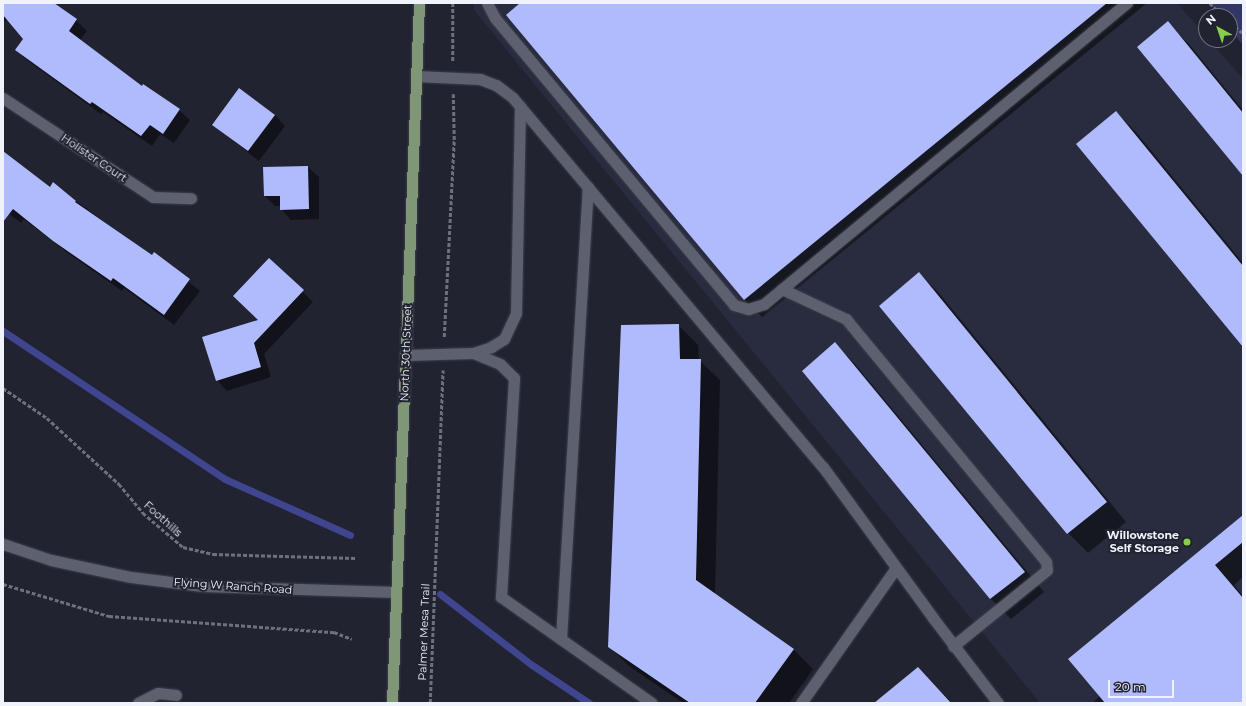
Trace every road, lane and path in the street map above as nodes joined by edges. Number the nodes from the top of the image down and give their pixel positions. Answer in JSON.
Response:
{"nodes":[{"id":1,"x":419,"y":3,"type":"edge"},
{"id":2,"x":453,"y":3,"type":"edge"},
{"id":3,"x":487,"y":3,"type":"edge"},
{"id":4,"x":1127,"y":3,"type":"edge"},
{"id":5,"x":416,"y":76,"type":"junction"},
{"id":6,"x":453,"y":78,"type":"junction"},
{"id":7,"x":3,"y":98,"type":"edge"},
{"id":8,"x":520,"y":106,"type":"junction"},
{"id":9,"x":588,"y":187,"type":"junction"},
{"id":10,"x":191,"y":198,"type":"dead end"},
{"id":11,"x":782,"y":289,"type":"junction"},
{"id":12,"x":473,"y":353,"type":"junction"},
{"id":13,"x":443,"y":354,"type":"junction"},
{"id":14,"x":406,"y":355,"type":"junction"},
{"id":15,"x":3,"y":388,"type":"edge"},
{"id":16,"x":3,"y":544,"type":"edge"},
{"id":17,"x":356,"y":558,"type":"dead end"},
{"id":18,"x":896,"y":568,"type":"junction"},
{"id":19,"x":3,"y":584,"type":"edge"},
{"id":20,"x":396,"y":592,"type":"junction"},
{"id":21,"x":352,"y":639,"type":"dead end"},
{"id":22,"x":561,"y":639,"type":"junction"},
{"id":23,"x":953,"y":646,"type":"junction"},
{"id":24,"x":176,"y":695,"type":"dead end"},
{"id":25,"x":138,"y":703,"type":"edge"},
{"id":26,"x":392,"y":703,"type":"edge"},
{"id":27,"x":430,"y":703,"type":"edge"},
{"id":28,"x":652,"y":703,"type":"edge"},
{"id":29,"x":801,"y":703,"type":"edge"},
{"id":30,"x":998,"y":703,"type":"edge"}],
"edges":[{"from":1,"to":5,"type":"main road","name":"North 30th Street"},
{"from":2,"to":6,"type":"path","name":"Palmer Mesa Trail"},
{"from":3,"to":11,"type":"street"},
{"from":4,"to":11,"type":"street"},
{"from":5,"to":6,"type":"street"},
{"from":5,"to":14,"type":"main road","name":"North 30th Street"},
{"from":6,"to":8,"type":"street"},
{"from":6,"to":13,"type":"path","name":"Palmer Mesa Trail"},
{"from":7,"to":10,"type":"street","name":"Holister Court"},
{"from":8,"to":9,"type":"street"},
{"from":8,"to":12,"type":"street"},
{"from":9,"to":18,"type":"street"},
{"from":9,"to":22,"type":"street"},
{"from":11,"to":23,"type":"street"},
{"from":12,"to":13,"type":"street"},
{"from":12,"to":22,"type":"street"},
{"from":13,"to":14,"type":"street"},
{"from":13,"to":27,"type":"path","name":"Palmer Mesa Trail"},
{"from":14,"to":20,"type":"main road","name":"North 30th Street"},
{"from":15,"to":17,"type":"path","name":"Foothills"},
{"from":16,"to":20,"type":"street","name":"Flying W Ranch Road"},
{"from":18,"to":23,"type":"street"},
{"from":18,"to":29,"type":"street"},
{"from":19,"to":21,"type":"path"},
{"from":20,"to":26,"type":"main road","name":"North 30th Street"},
{"from":22,"to":28,"type":"street"},
{"from":23,"to":30,"type":"street"},
{"from":24,"to":25,"type":"street"}]}
